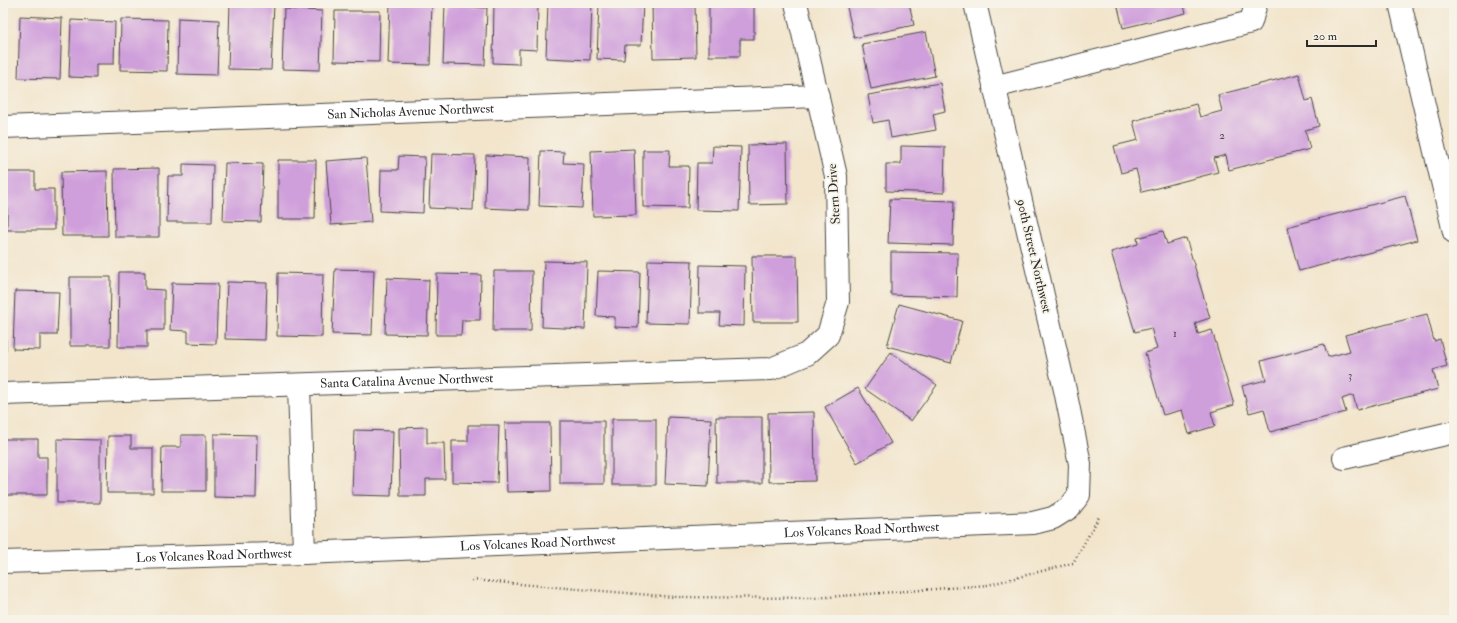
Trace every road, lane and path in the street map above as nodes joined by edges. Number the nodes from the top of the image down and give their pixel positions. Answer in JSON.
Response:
{"nodes":[{"id":1,"x":796,"y":3,"type":"edge"},
{"id":2,"x":975,"y":3,"type":"edge"},
{"id":3,"x":1256,"y":3,"type":"edge"},
{"id":4,"x":1400,"y":3,"type":"edge"},
{"id":5,"x":994,"y":87,"type":"junction"},
{"id":6,"x":818,"y":96,"type":"junction"},
{"id":7,"x":3,"y":127,"type":"edge"},
{"id":8,"x":1454,"y":232,"type":"edge"},
{"id":9,"x":807,"y":354,"type":"joint"},
{"id":10,"x":299,"y":385,"type":"junction"},
{"id":11,"x":3,"y":394,"type":"edge"},
{"id":12,"x":1454,"y":432,"type":"edge"},
{"id":13,"x":1344,"y":458,"type":"dead end"},
{"id":14,"x":1069,"y":508,"type":"joint"},
{"id":15,"x":1099,"y":517,"type":"dead end"},
{"id":16,"x":304,"y":553,"type":"junction"},
{"id":17,"x":3,"y":562,"type":"edge"},
{"id":18,"x":472,"y":580,"type":"dead end"}],
"edges":[{"from":1,"to":6,"type":"street","name":"Stern Drive"},
{"from":2,"to":5,"type":"street","name":"90th Street Northwest"},
{"from":3,"to":5,"type":"street"},
{"from":4,"to":8,"type":"street"},
{"from":5,"to":14,"type":"street","name":"90th Street Northwest"},
{"from":6,"to":7,"type":"street","name":"San Nicholas Avenue Northwest"},
{"from":6,"to":9,"type":"street","name":"Stern Drive"},
{"from":9,"to":10,"type":"street","name":"Santa Catalina Avenue Northwest"},
{"from":10,"to":11,"type":"street","name":"Santa Catalina Avenue Northwest"},
{"from":10,"to":16,"type":"street"},
{"from":12,"to":13,"type":"street"},
{"from":14,"to":16,"type":"street","name":"Los Volcanes Road Northwest"},
{"from":15,"to":18,"type":"path"},
{"from":16,"to":17,"type":"street","name":"Los Volcanes Road Northwest"}]}
